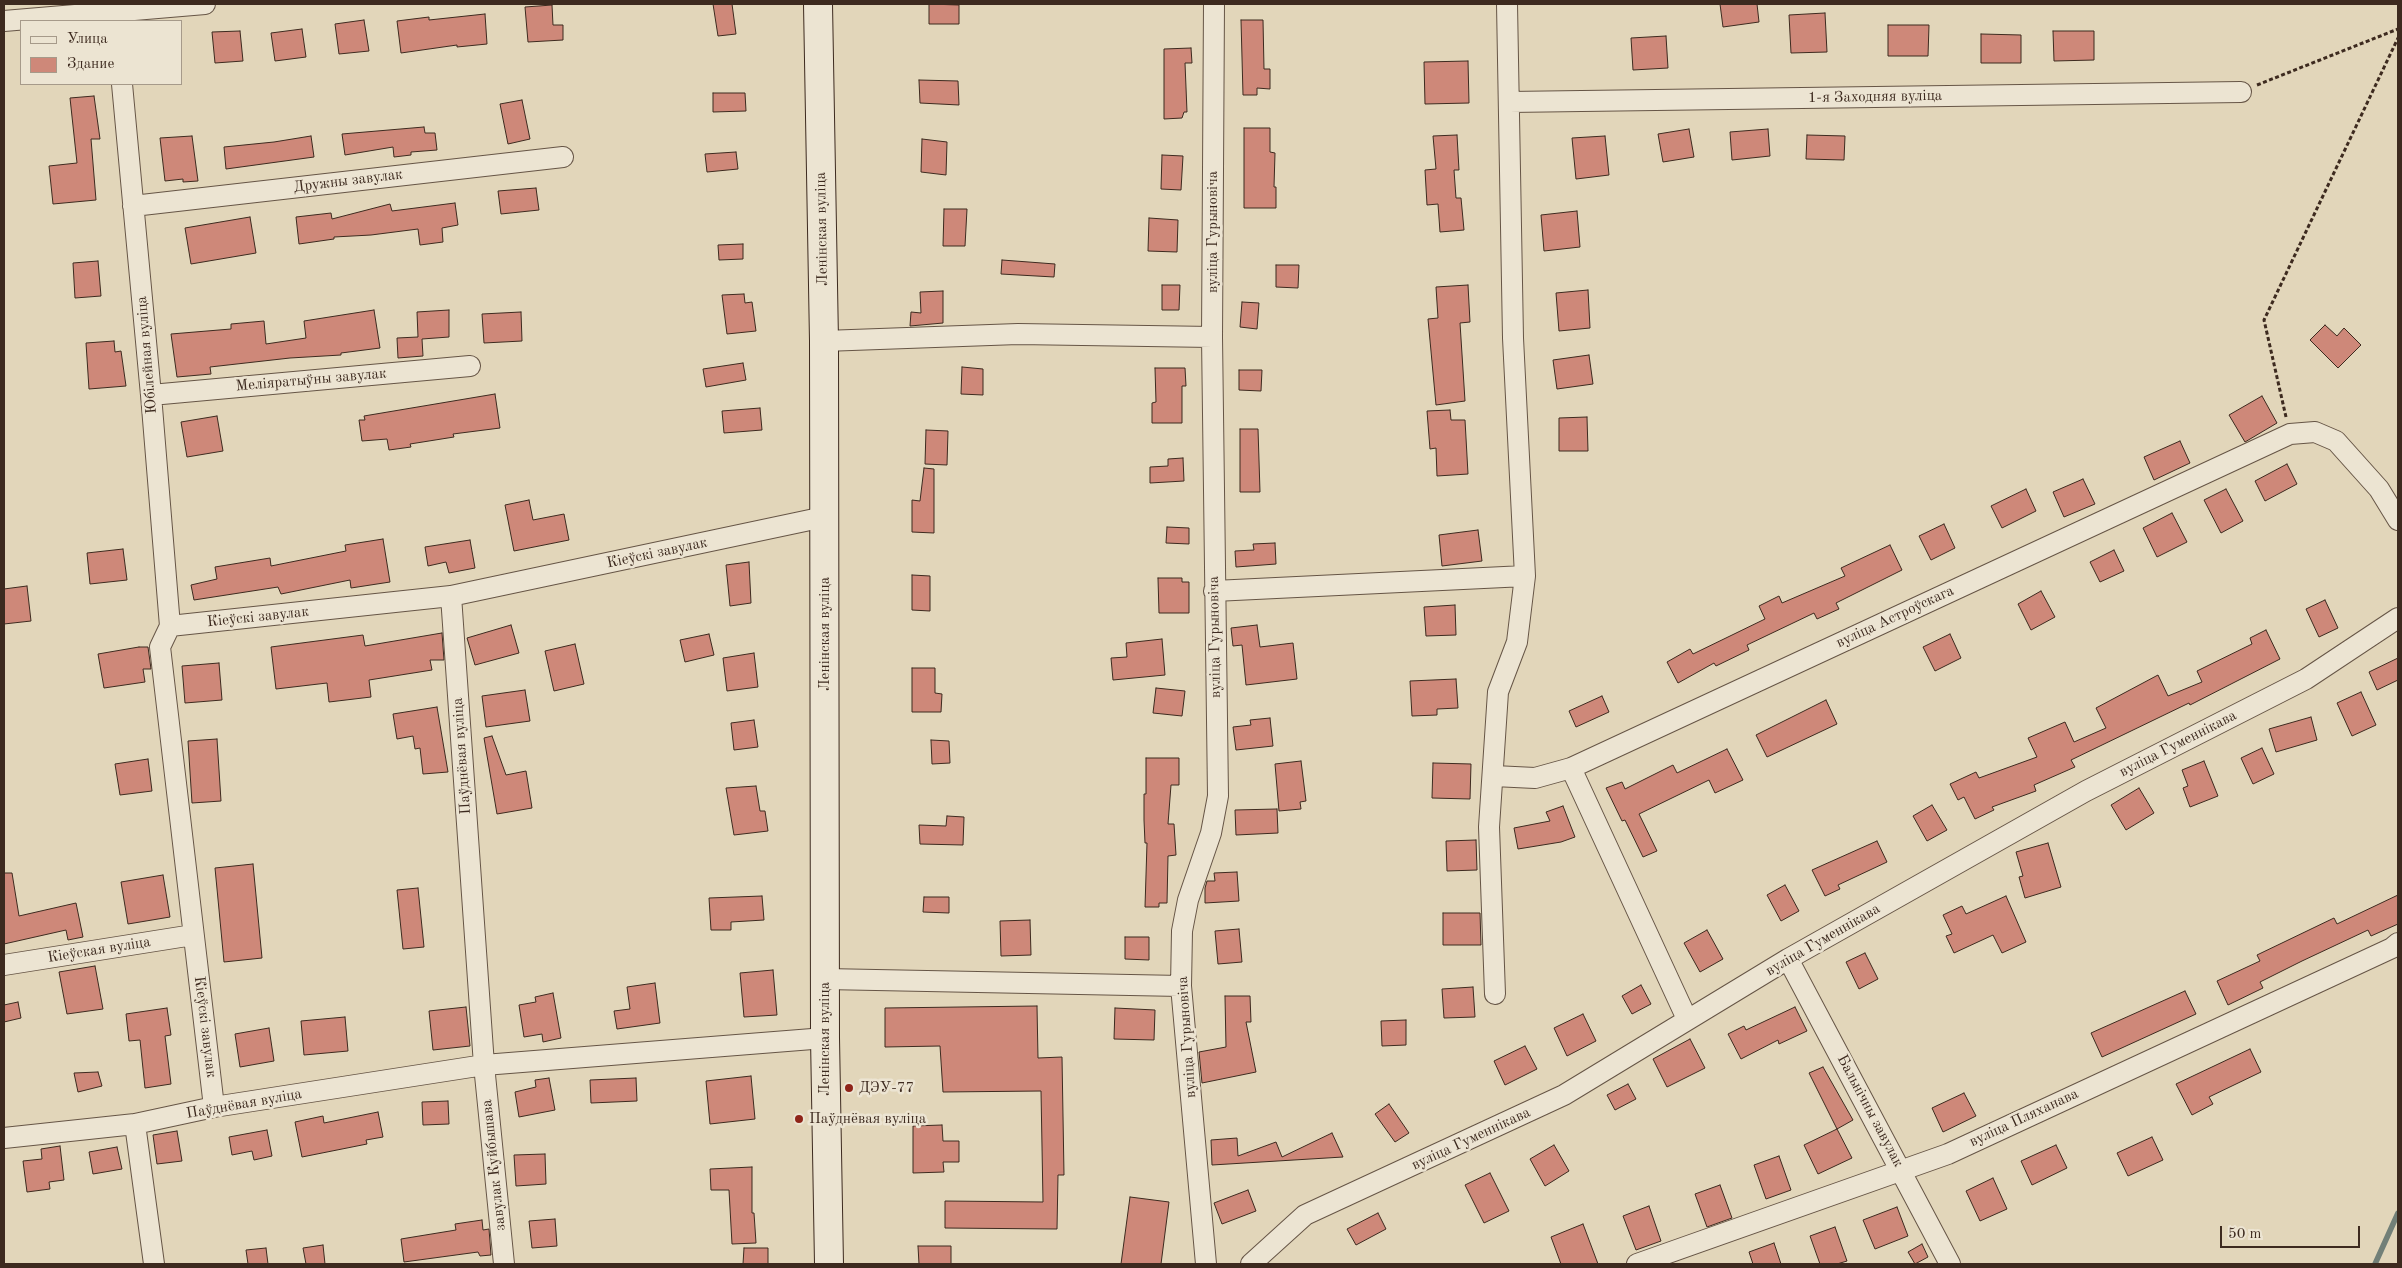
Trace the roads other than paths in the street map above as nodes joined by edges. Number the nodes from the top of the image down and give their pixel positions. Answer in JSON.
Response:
{"nodes":[{"id":1,"x":205,"y":4,"type":"edge"},
{"id":2,"x":818,"y":4,"type":"edge"},
{"id":3,"x":1214,"y":4,"type":"edge"},
{"id":4,"x":1507,"y":4,"type":"edge"},
{"id":5,"x":116,"y":12,"type":"edge"},
{"id":6,"x":4,"y":21,"type":"edge"},
{"id":7,"x":122,"y":85,"type":"edge"},
{"id":8,"x":2240,"y":92,"type":"road end"},
{"id":9,"x":1509,"y":102,"type":"junction"},
{"id":10,"x":563,"y":157,"type":"dead end"},
{"id":11,"x":133,"y":206,"type":"junction"},
{"id":12,"x":1212,"y":337,"type":"junction"},
{"id":13,"x":824,"y":341,"type":"junction"},
{"id":14,"x":470,"y":366,"type":"dead end"},
{"id":15,"x":151,"y":395,"type":"junction"},
{"id":16,"x":824,"y":517,"type":"junction"},
{"id":17,"x":2398,"y":520,"type":"edge"},
{"id":18,"x":1525,"y":576,"type":"junction"},
{"id":19,"x":1214,"y":591,"type":"junction"},
{"id":20,"x":451,"y":596,"type":"junction"},
{"id":21,"x":2398,"y":618,"type":"edge"},
{"id":22,"x":170,"y":626,"type":"junction"},
{"id":23,"x":1571,"y":768,"type":"junction"},
{"id":24,"x":1494,"y":776,"type":"junction"},
{"id":25,"x":193,"y":935,"type":"junction"},
{"id":26,"x":2398,"y":943,"type":"edge"},
{"id":27,"x":1788,"y":960,"type":"junction"},
{"id":28,"x":4,"y":964,"type":"edge"},
{"id":29,"x":825,"y":979,"type":"junction"},
{"id":30,"x":1181,"y":986,"type":"junction"},
{"id":31,"x":1495,"y":994,"type":"dead end"},
{"id":32,"x":1687,"y":1019,"type":"junction"},
{"id":33,"x":825,"y":1038,"type":"junction"},
{"id":34,"x":484,"y":1065,"type":"junction"},
{"id":35,"x":214,"y":1108,"type":"junction"},
{"id":36,"x":135,"y":1124,"type":"junction"},
{"id":37,"x":4,"y":1138,"type":"edge"},
{"id":38,"x":1902,"y":1171,"type":"junction"},
{"id":39,"x":154,"y":1264,"type":"edge"},
{"id":40,"x":504,"y":1264,"type":"edge"},
{"id":41,"x":829,"y":1264,"type":"edge"},
{"id":42,"x":1206,"y":1264,"type":"edge"},
{"id":43,"x":1251,"y":1264,"type":"edge"},
{"id":44,"x":1637,"y":1264,"type":"edge"},
{"id":45,"x":1950,"y":1264,"type":"edge"}],
"edges":[{"from":1,"to":5,"type":"street"},
{"from":2,"to":13,"type":"main road","name":"Ленінская вуліца"},
{"from":3,"to":12,"type":"street","name":"вуліца Гурыновіча"},
{"from":4,"to":9,"type":"street"},
{"from":5,"to":6,"type":"street"},
{"from":7,"to":11,"type":"street","name":"Юбілейная вуліца"},
{"from":8,"to":9,"type":"street","name":"1-я Заходняя вуліца"},
{"from":9,"to":18,"type":"street"},
{"from":10,"to":11,"type":"street","name":"Дружны завулак"},
{"from":11,"to":15,"type":"street","name":"Юбілейная вуліца"},
{"from":12,"to":13,"type":"street"},
{"from":12,"to":19,"type":"street","name":"вуліца Гурыновіча"},
{"from":13,"to":16,"type":"main road","name":"Ленінская вуліца"},
{"from":14,"to":15,"type":"street","name":"Меліяратыўны завулак"},
{"from":15,"to":22,"type":"street","name":"Юбілейная вуліца"},
{"from":16,"to":20,"type":"street","name":"Кіеўскі завулак"},
{"from":16,"to":29,"type":"main road","name":"Ленінская вуліца"},
{"from":17,"to":23,"type":"street","name":"вуліца Астроўскага"},
{"from":18,"to":19,"type":"street"},
{"from":18,"to":24,"type":"street"},
{"from":19,"to":30,"type":"street","name":"вуліца Гурыновіча"},
{"from":20,"to":22,"type":"street","name":"Кіеўскі завулак"},
{"from":20,"to":34,"type":"street","name":"Паўднёвая вуліца"},
{"from":21,"to":27,"type":"street","name":"вуліца Гуменнікава"},
{"from":22,"to":25,"type":"street","name":"Кіеўскі завулак"},
{"from":23,"to":24,"type":"street","name":"вуліца Астроўскага"},
{"from":23,"to":32,"type":"street"},
{"from":24,"to":31,"type":"street"},
{"from":25,"to":28,"type":"street","name":"Кіеўская вуліца"},
{"from":25,"to":35,"type":"street","name":"Кіеўскі завулак"},
{"from":26,"to":38,"type":"street","name":"вуліца Пляханава"},
{"from":27,"to":32,"type":"street","name":"вуліца Гуменнікава"},
{"from":27,"to":38,"type":"street","name":"Бальнічны завулак"},
{"from":29,"to":30,"type":"street"},
{"from":29,"to":33,"type":"main road","name":"Ленінская вуліца"},
{"from":30,"to":42,"type":"street","name":"вуліца Гурыновіча"},
{"from":32,"to":43,"type":"street","name":"вуліца Гуменнікава"},
{"from":33,"to":34,"type":"street","name":"Паўднёвая вуліца"},
{"from":33,"to":41,"type":"main road","name":"Ленінская вуліца"},
{"from":34,"to":35,"type":"street","name":"Паўднёвая вуліца"},
{"from":34,"to":40,"type":"street","name":"завулак Куйбышава"},
{"from":35,"to":36,"type":"street","name":"Паўднёвая вуліца"},
{"from":36,"to":37,"type":"street","name":"Паўднёвая вуліца"},
{"from":36,"to":39,"type":"street"},
{"from":38,"to":44,"type":"street","name":"вуліца Пляханава"},
{"from":38,"to":45,"type":"street","name":"Бальнічны завулак"}]}
